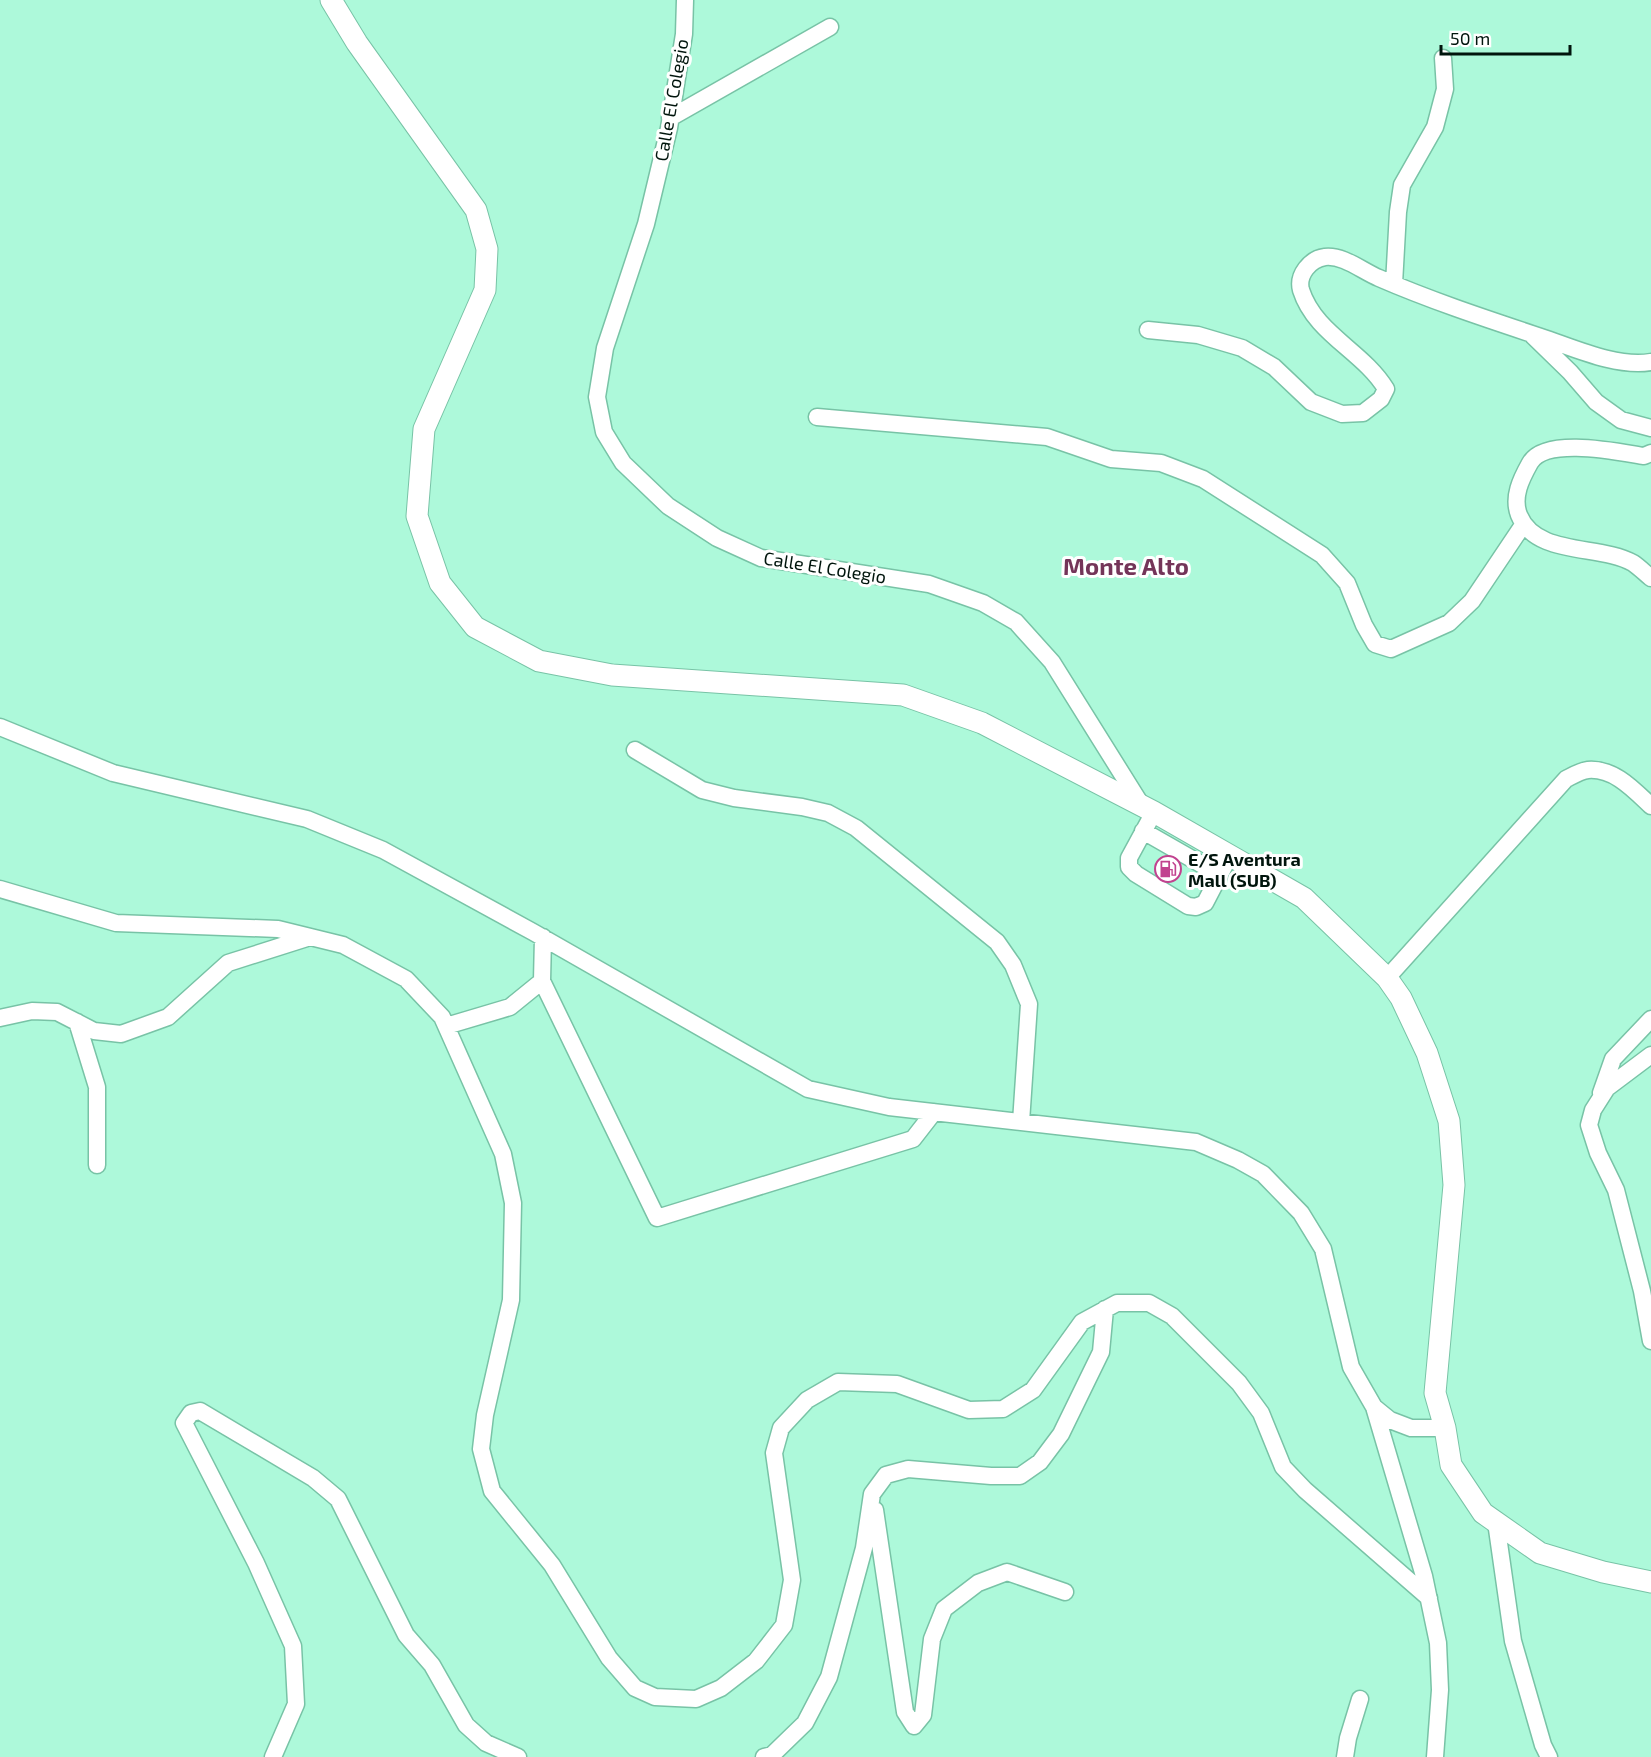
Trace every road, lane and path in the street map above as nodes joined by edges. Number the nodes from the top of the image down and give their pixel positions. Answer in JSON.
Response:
{"nodes":[{"id":1,"x":331,"y":0,"type":"edge"},
{"id":2,"x":685,"y":0,"type":"edge"},
{"id":3,"x":830,"y":27,"type":"dead end"},
{"id":4,"x":1443,"y":58,"type":"dead end"},
{"id":5,"x":670,"y":118,"type":"junction"},
{"id":6,"x":1394,"y":284,"type":"junction"},
{"id":7,"x":1148,"y":330,"type":"dead end"},
{"id":8,"x":1530,"y":333,"type":"junction"},
{"id":9,"x":1651,"y":363,"type":"edge"},
{"id":10,"x":817,"y":417,"type":"dead end"},
{"id":11,"x":1651,"y":428,"type":"edge"},
{"id":12,"x":1651,"y":453,"type":"edge"},
{"id":13,"x":1523,"y":525,"type":"junction"},
{"id":14,"x":1651,"y":578,"type":"edge"},
{"id":15,"x":0,"y":727,"type":"edge"},
{"id":16,"x":635,"y":750,"type":"dead end"},
{"id":17,"x":1651,"y":806,"type":"edge"},
{"id":18,"x":1148,"y":809,"type":"junction"},
{"id":19,"x":1143,"y":831,"type":"junction"},
{"id":20,"x":1230,"y":855,"type":"junction"},
{"id":21,"x":1220,"y":875,"type":"junction"},
{"id":22,"x":0,"y":890,"type":"edge"},
{"id":23,"x":311,"y":937,"type":"junction"},
{"id":24,"x":543,"y":937,"type":"junction"},
{"id":25,"x":1387,"y":978,"type":"junction"},
{"id":26,"x":542,"y":981,"type":"junction"},
{"id":27,"x":0,"y":1018,"type":"edge"},
{"id":28,"x":1651,"y":1019,"type":"edge"},
{"id":29,"x":77,"y":1022,"type":"junction"},
{"id":30,"x":446,"y":1026,"type":"junction"},
{"id":31,"x":1651,"y":1055,"type":"edge"},
{"id":32,"x":1598,"y":1102,"type":"junction"},
{"id":33,"x":934,"y":1112,"type":"junction"},
{"id":34,"x":1021,"y":1122,"type":"junction"},
{"id":35,"x":98,"y":1165,"type":"dead end"},
{"id":36,"x":1105,"y":1309,"type":"junction"},
{"id":37,"x":1651,"y":1341,"type":"edge"},
{"id":38,"x":1374,"y":1407,"type":"junction"},
{"id":39,"x":1445,"y":1428,"type":"junction"},
{"id":40,"x":872,"y":1494,"type":"junction"},
{"id":41,"x":1496,"y":1522,"type":"junction"},
{"id":42,"x":1651,"y":1582,"type":"edge"},
{"id":43,"x":1065,"y":1592,"type":"dead end"},
{"id":44,"x":1429,"y":1598,"type":"junction"},
{"id":45,"x":1360,"y":1699,"type":"dead end"},
{"id":46,"x":477,"y":1735,"type":"junction"},
{"id":47,"x":273,"y":1757,"type":"edge"},
{"id":48,"x":485,"y":1757,"type":"edge"},
{"id":49,"x":518,"y":1757,"type":"edge"},
{"id":50,"x":764,"y":1757,"type":"edge"},
{"id":51,"x":1345,"y":1757,"type":"edge"},
{"id":52,"x":1435,"y":1757,"type":"edge"},
{"id":53,"x":1549,"y":1757,"type":"edge"}],
"edges":[{"from":1,"to":18,"type":"main road"},
{"from":2,"to":5,"type":"street","name":"Calle El Colegio"},
{"from":3,"to":5,"type":"street"},
{"from":4,"to":6,"type":"street"},
{"from":5,"to":18,"type":"street","name":"Calle El Colegio"},
{"from":6,"to":7,"type":"street"},
{"from":6,"to":8,"type":"street"},
{"from":8,"to":9,"type":"street"},
{"from":8,"to":11,"type":"street"},
{"from":10,"to":13,"type":"street"},
{"from":12,"to":13,"type":"street"},
{"from":13,"to":14,"type":"street"},
{"from":15,"to":24,"type":"street"},
{"from":16,"to":34,"type":"street"},
{"from":17,"to":25,"type":"street"},
{"from":18,"to":19,"type":"street"},
{"from":18,"to":20,"type":"main road"},
{"from":19,"to":21,"type":"street"},
{"from":19,"to":21,"type":"street"},
{"from":20,"to":21,"type":"street"},
{"from":20,"to":25,"type":"main road"},
{"from":22,"to":23,"type":"street"},
{"from":23,"to":29,"type":"street"},
{"from":23,"to":30,"type":"street"},
{"from":24,"to":26,"type":"street"},
{"from":24,"to":33,"type":"street"},
{"from":25,"to":39,"type":"main road"},
{"from":26,"to":30,"type":"street"},
{"from":26,"to":33,"type":"street"},
{"from":27,"to":29,"type":"street"},
{"from":28,"to":32,"type":"street"},
{"from":29,"to":35,"type":"street"},
{"from":30,"to":36,"type":"street"},
{"from":31,"to":32,"type":"street"},
{"from":32,"to":37,"type":"street"},
{"from":33,"to":34,"type":"street"},
{"from":34,"to":38,"type":"street"},
{"from":36,"to":40,"type":"street"},
{"from":36,"to":44,"type":"street"},
{"from":38,"to":39,"type":"street"},
{"from":38,"to":44,"type":"street"},
{"from":39,"to":41,"type":"main road"},
{"from":40,"to":43,"type":"street"},
{"from":40,"to":50,"type":"street"},
{"from":41,"to":42,"type":"main road"},
{"from":41,"to":53,"type":"street"},
{"from":44,"to":52,"type":"street"},
{"from":45,"to":51,"type":"street"},
{"from":46,"to":47,"type":"street"},
{"from":46,"to":48,"type":"street"},
{"from":46,"to":49,"type":"street"}]}
